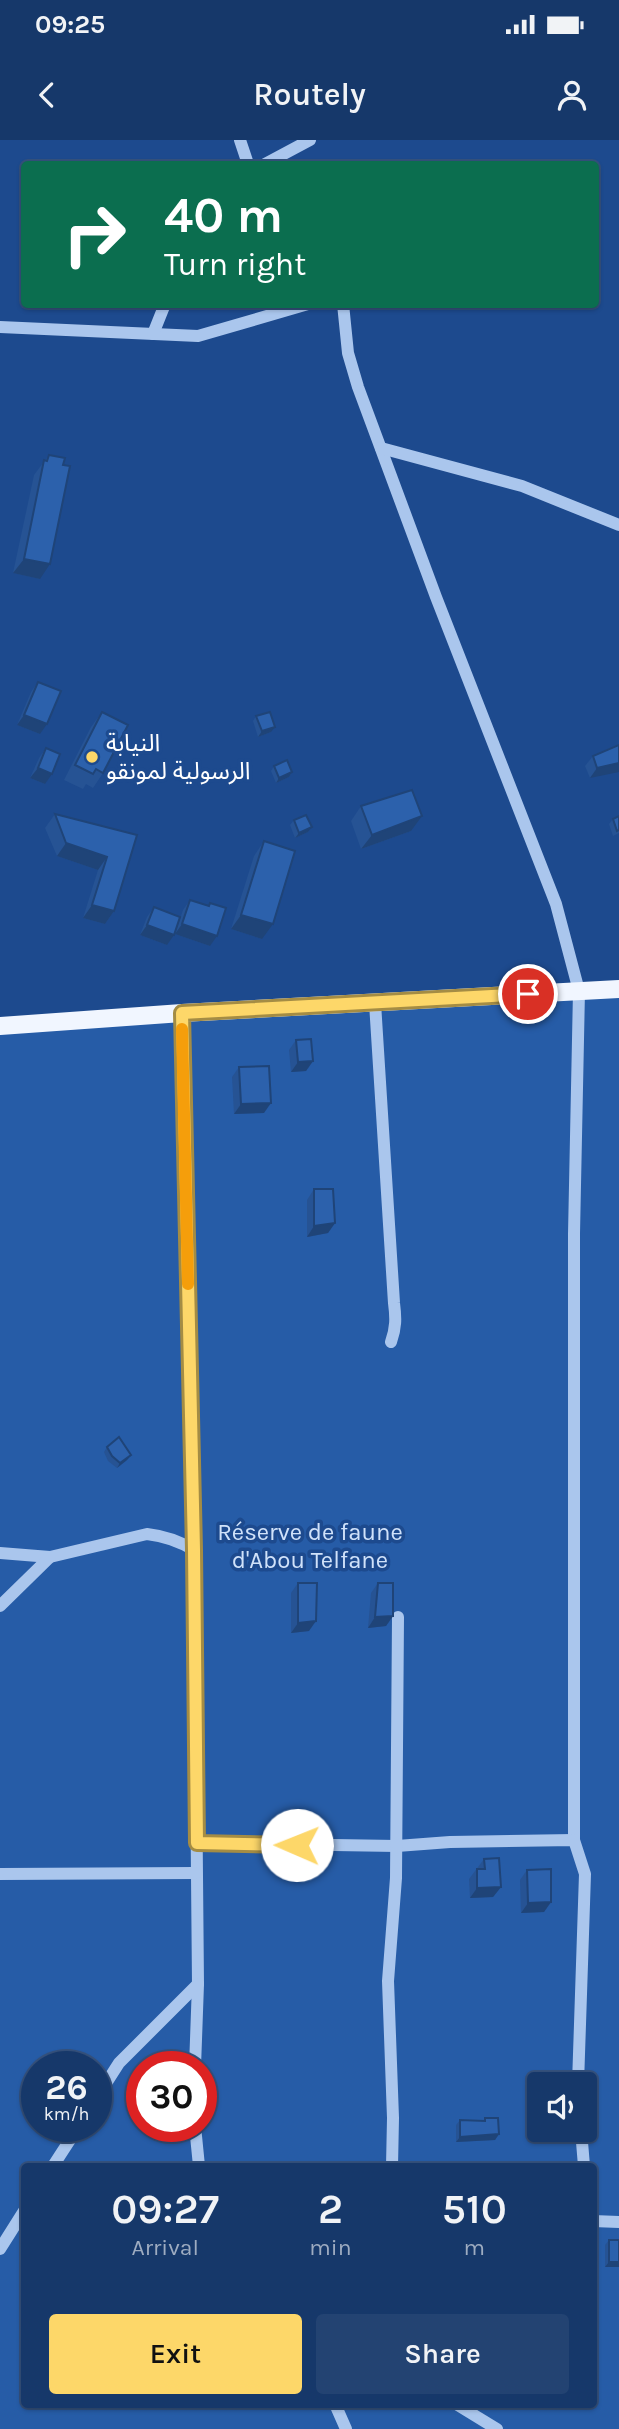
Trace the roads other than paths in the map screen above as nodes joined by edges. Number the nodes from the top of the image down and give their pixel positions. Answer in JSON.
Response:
{"nodes":[{"id":1,"x":240,"y":140,"type":"edge"},
{"id":2,"x":310,"y":140,"type":"edge"},
{"id":3,"x":247,"y":161,"type":"edge"},
{"id":4,"x":271,"y":161,"type":"edge"},
{"id":5,"x":163,"y":308,"type":"edge"},
{"id":6,"x":293,"y":308,"type":"edge"},
{"id":7,"x":342,"y":308,"type":"edge"},
{"id":8,"x":0,"y":327,"type":"edge"},
{"id":9,"x":153,"y":334,"type":"junction"},
{"id":10,"x":381,"y":447,"type":"junction"},
{"id":11,"x":619,"y":524,"type":"edge"},
{"id":12,"x":619,"y":989,"type":"edge"},
{"id":13,"x":579,"y":991,"type":"junction"},
{"id":14,"x":375,"y":1003,"type":"junction"},
{"id":15,"x":182,"y":1013,"type":"junction"},
{"id":16,"x":0,"y":1026,"type":"edge"},
{"id":17,"x":391,"y":1342,"type":"dead end"},
{"id":18,"x":194,"y":1550,"type":"junction"},
{"id":19,"x":0,"y":1553,"type":"edge"},
{"id":20,"x":50,"y":1557,"type":"junction"},
{"id":21,"x":0,"y":1606,"type":"edge"},
{"id":22,"x":398,"y":1617,"type":"dead end"},
{"id":23,"x":573,"y":1840,"type":"junction"},
{"id":24,"x":197,"y":1843,"type":"junction"},
{"id":25,"x":397,"y":1846,"type":"junction"},
{"id":26,"x":196,"y":1873,"type":"junction"},
{"id":27,"x":0,"y":1874,"type":"edge"},
{"id":28,"x":198,"y":1984,"type":"junction"},
{"id":29,"x":196,"y":2051,"type":"edge"},
{"id":30,"x":578,"y":2072,"type":"edge"},
{"id":31,"x":112,"y":2075,"type":"edge"},
{"id":32,"x":69,"y":2142,"type":"edge"},
{"id":33,"x":197,"y":2142,"type":"edge"},
{"id":34,"x":582,"y":2142,"type":"edge"},
{"id":35,"x":55,"y":2163,"type":"edge"},
{"id":36,"x":199,"y":2163,"type":"edge"},
{"id":37,"x":392,"y":2163,"type":"edge"},
{"id":38,"x":584,"y":2163,"type":"edge"},
{"id":39,"x":21,"y":2216,"type":"edge"},
{"id":40,"x":597,"y":2221,"type":"edge"},
{"id":41,"x":619,"y":2222,"type":"edge"},
{"id":42,"x":0,"y":2249,"type":"edge"},
{"id":43,"x":337,"y":2408,"type":"edge"},
{"id":44,"x":463,"y":2408,"type":"edge"},
{"id":45,"x":346,"y":2429,"type":"edge"},
{"id":46,"x":498,"y":2429,"type":"edge"}],
"edges":[{"from":1,"to":3,"type":"street"},
{"from":2,"to":4,"type":"street"},
{"from":5,"to":9,"type":"street"},
{"from":6,"to":9,"type":"street"},
{"from":7,"to":10,"type":"street"},
{"from":8,"to":9,"type":"street"},
{"from":10,"to":11,"type":"street"},
{"from":10,"to":13,"type":"street"},
{"from":12,"to":13,"type":"main road"},
{"from":13,"to":14,"type":"main road"},
{"from":13,"to":23,"type":"street"},
{"from":14,"to":15,"type":"main road"},
{"from":14,"to":17,"type":"street"},
{"from":15,"to":16,"type":"main road"},
{"from":15,"to":18,"type":"street"},
{"from":18,"to":20,"type":"street"},
{"from":18,"to":24,"type":"street"},
{"from":19,"to":20,"type":"street"},
{"from":20,"to":21,"type":"street"},
{"from":22,"to":25,"type":"street"},
{"from":23,"to":25,"type":"street"},
{"from":23,"to":30,"type":"street"},
{"from":24,"to":25,"type":"street"},
{"from":24,"to":26,"type":"street"},
{"from":25,"to":37,"type":"street"},
{"from":26,"to":27,"type":"street"},
{"from":26,"to":28,"type":"street"},
{"from":28,"to":29,"type":"street"},
{"from":28,"to":31,"type":"street"},
{"from":32,"to":35,"type":"street"},
{"from":33,"to":36,"type":"street"},
{"from":34,"to":38,"type":"street"},
{"from":39,"to":42,"type":"street"},
{"from":40,"to":41,"type":"street"},
{"from":43,"to":45,"type":"street"},
{"from":44,"to":46,"type":"street"}]}
